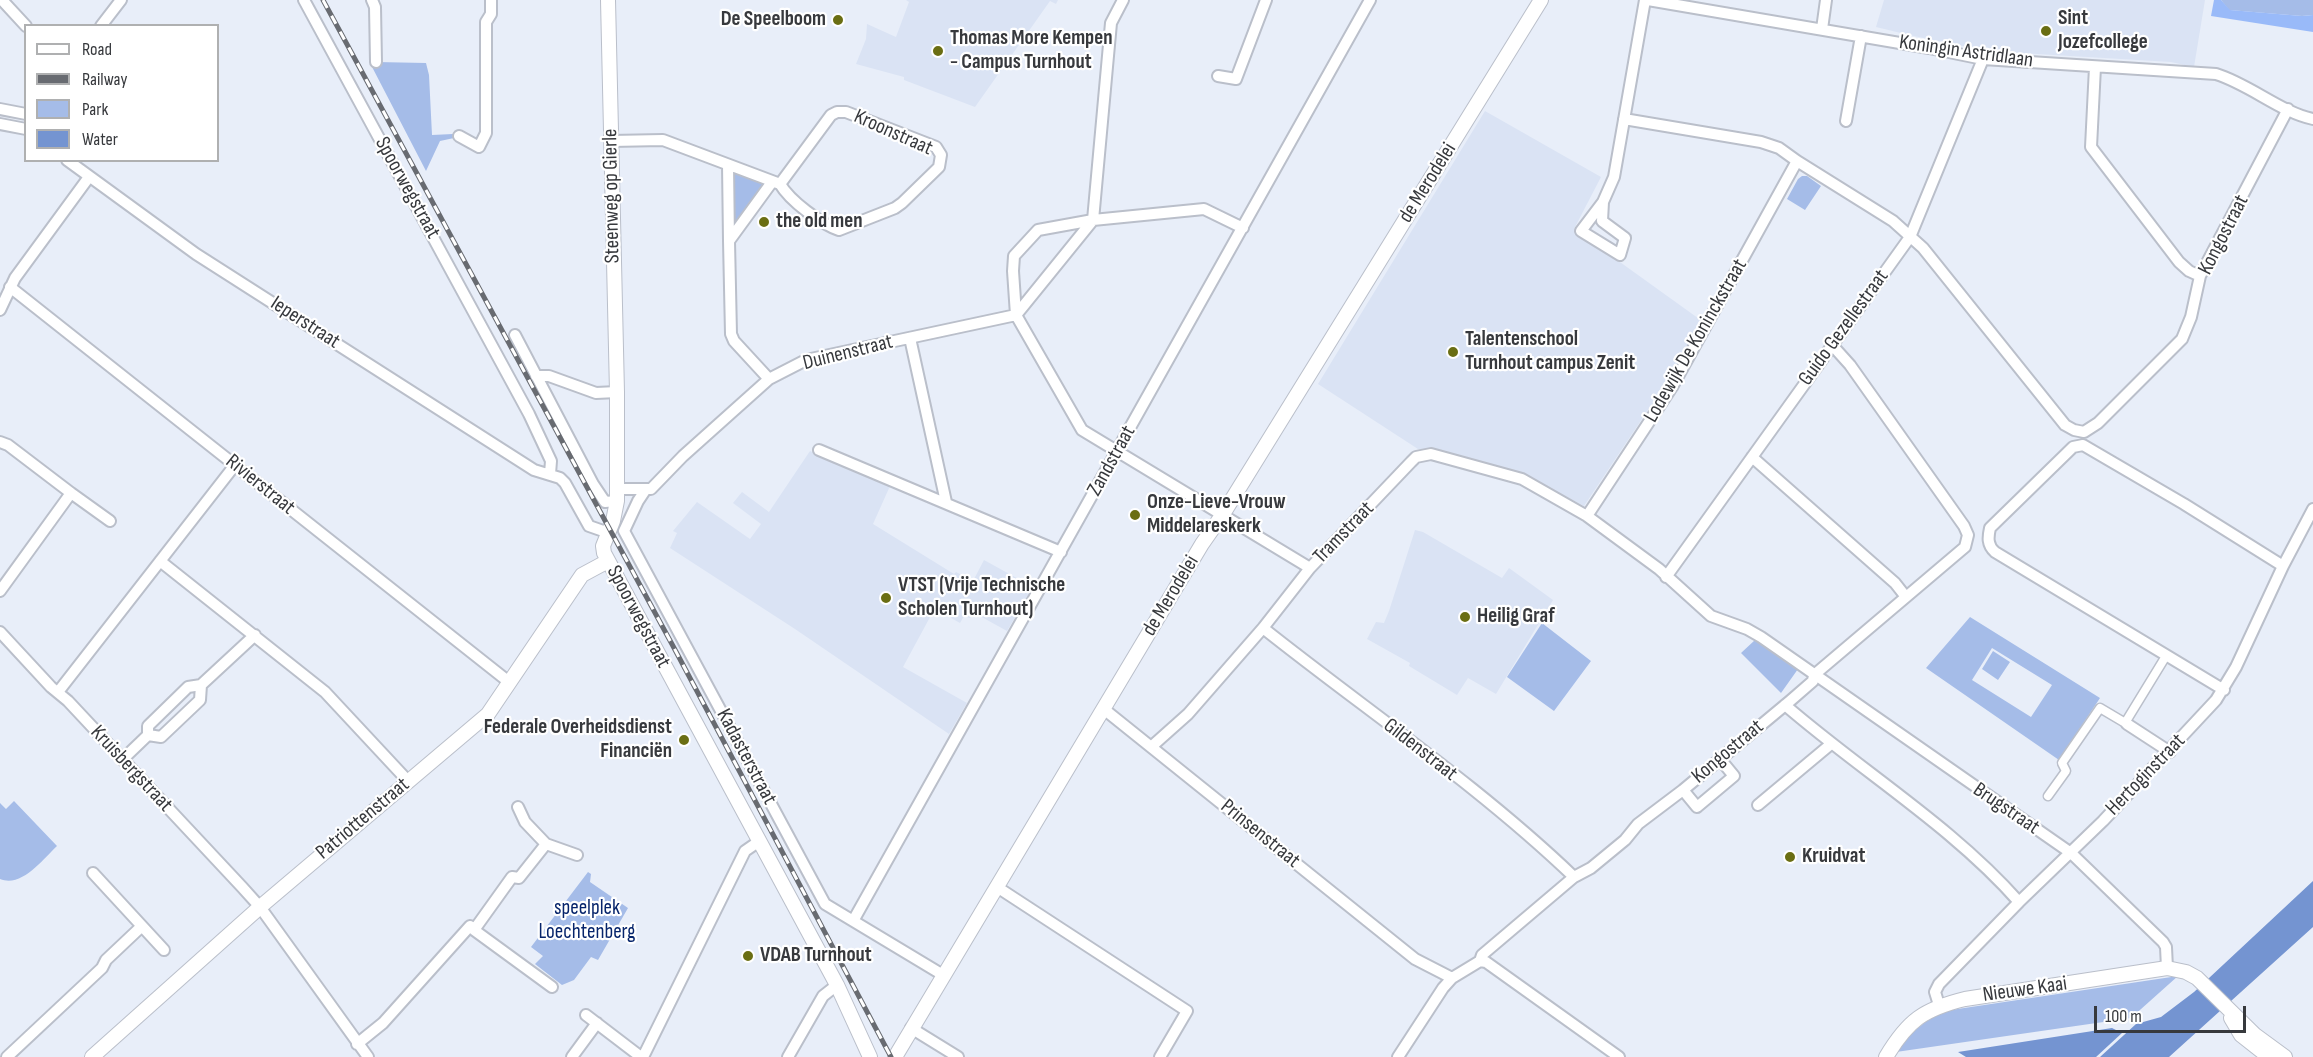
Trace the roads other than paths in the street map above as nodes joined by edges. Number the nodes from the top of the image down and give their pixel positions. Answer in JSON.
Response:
{"nodes":[{"id":1,"x":2,"y":0,"type":"edge"},
{"id":2,"x":121,"y":0,"type":"edge"},
{"id":3,"x":304,"y":0,"type":"edge"},
{"id":4,"x":372,"y":0,"type":"edge"},
{"id":5,"x":491,"y":0,"type":"edge"},
{"id":6,"x":608,"y":0,"type":"edge"},
{"id":7,"x":1123,"y":0,"type":"edge"},
{"id":8,"x":1266,"y":0,"type":"edge"},
{"id":9,"x":1370,"y":0,"type":"edge"},
{"id":10,"x":1541,"y":0,"type":"edge"},
{"id":11,"x":1646,"y":0,"type":"edge"},
{"id":12,"x":1826,"y":0,"type":"edge"},
{"id":13,"x":24,"y":24,"type":"edge"},
{"id":14,"x":103,"y":24,"type":"edge"},
{"id":15,"x":1822,"y":30,"type":"junction"},
{"id":16,"x":1861,"y":36,"type":"junction"},
{"id":17,"x":1983,"y":59,"type":"junction"},
{"id":18,"x":376,"y":62,"type":"dead end"},
{"id":19,"x":2095,"y":67,"type":"junction"},
{"id":20,"x":1218,"y":76,"type":"dead end"},
{"id":21,"x":0,"y":109,"type":"edge"},
{"id":22,"x":2288,"y":109,"type":"junction"},
{"id":23,"x":24,"y":114,"type":"edge"},
{"id":24,"x":2313,"y":119,"type":"edge"},
{"id":25,"x":1624,"y":120,"type":"junction"},
{"id":26,"x":1846,"y":121,"type":"dead end"},
{"id":27,"x":0,"y":124,"type":"edge"},
{"id":28,"x":24,"y":129,"type":"edge"},
{"id":29,"x":459,"y":136,"type":"dead end"},
{"id":30,"x":610,"y":141,"type":"junction"},
{"id":31,"x":1797,"y":161,"type":"junction"},
{"id":32,"x":70,"y":162,"type":"edge"},
{"id":33,"x":728,"y":165,"type":"junction"},
{"id":34,"x":89,"y":177,"type":"junction"},
{"id":35,"x":776,"y":183,"type":"junction"},
{"id":36,"x":1603,"y":202,"type":"junction"},
{"id":37,"x":1093,"y":220,"type":"junction"},
{"id":38,"x":1243,"y":228,"type":"junction"},
{"id":39,"x":1910,"y":237,"type":"junction"},
{"id":40,"x":729,"y":241,"type":"junction"},
{"id":41,"x":2200,"y":276,"type":"junction"},
{"id":42,"x":10,"y":287,"type":"junction"},
{"id":43,"x":0,"y":310,"type":"edge"},
{"id":44,"x":1016,"y":315,"type":"junction"},
{"id":45,"x":515,"y":335,"type":"dead end"},
{"id":46,"x":910,"y":338,"type":"junction"},
{"id":47,"x":1832,"y":345,"type":"junction"},
{"id":48,"x":536,"y":376,"type":"junction"},
{"id":49,"x":769,"y":379,"type":"junction"},
{"id":50,"x":617,"y":392,"type":"junction"},
{"id":51,"x":0,"y":442,"type":"edge"},
{"id":52,"x":819,"y":450,"type":"dead end"},
{"id":53,"x":1118,"y":451,"type":"junction"},
{"id":54,"x":1752,"y":457,"type":"junction"},
{"id":55,"x":235,"y":465,"type":"junction"},
{"id":56,"x":550,"y":474,"type":"junction"},
{"id":57,"x":646,"y":489,"type":"junction"},
{"id":58,"x":71,"y":493,"type":"junction"},
{"id":59,"x":617,"y":495,"type":"junction"},
{"id":60,"x":946,"y":502,"type":"junction"},
{"id":61,"x":2313,"y":509,"type":"edge"},
{"id":62,"x":1224,"y":514,"type":"junction"},
{"id":63,"x":1587,"y":516,"type":"junction"},
{"id":64,"x":110,"y":521,"type":"dead end"},
{"id":65,"x":609,"y":533,"type":"junction"},
{"id":66,"x":1061,"y":552,"type":"junction"},
{"id":67,"x":160,"y":561,"type":"junction"},
{"id":68,"x":608,"y":561,"type":"junction"},
{"id":69,"x":2283,"y":566,"type":"junction"},
{"id":70,"x":1310,"y":568,"type":"junction"},
{"id":71,"x":1666,"y":577,"type":"junction"},
{"id":72,"x":0,"y":591,"type":"edge"},
{"id":73,"x":1906,"y":597,"type":"junction"},
{"id":74,"x":1263,"y":628,"type":"junction"},
{"id":75,"x":0,"y":633,"type":"edge"},
{"id":76,"x":255,"y":635,"type":"junction"},
{"id":77,"x":2166,"y":656,"type":"junction"},
{"id":78,"x":1814,"y":675,"type":"junction"},
{"id":79,"x":509,"y":682,"type":"junction"},
{"id":80,"x":201,"y":685,"type":"junction"},
{"id":81,"x":2224,"y":690,"type":"junction"},
{"id":82,"x":58,"y":692,"type":"junction"},
{"id":83,"x":1785,"y":705,"type":"junction"},
{"id":84,"x":1105,"y":710,"type":"junction"},
{"id":85,"x":2126,"y":724,"type":"junction"},
{"id":86,"x":148,"y":735,"type":"junction"},
{"id":87,"x":1832,"y":744,"type":"junction"},
{"id":88,"x":1151,"y":747,"type":"junction"},
{"id":89,"x":2169,"y":752,"type":"junction"},
{"id":90,"x":1720,"y":759,"type":"junction"},
{"id":91,"x":122,"y":760,"type":"junction"},
{"id":92,"x":408,"y":782,"type":"junction"},
{"id":93,"x":1683,"y":790,"type":"junction"},
{"id":94,"x":2048,"y":796,"type":"dead end"},
{"id":95,"x":1758,"y":805,"type":"dead end"},
{"id":96,"x":518,"y":807,"type":"dead end"},
{"id":97,"x":758,"y":842,"type":"junction"},
{"id":98,"x":546,"y":844,"type":"junction"},
{"id":99,"x":2071,"y":853,"type":"junction"},
{"id":100,"x":577,"y":855,"type":"dead end"},
{"id":101,"x":93,"y":873,"type":"dead end"},
{"id":102,"x":1574,"y":877,"type":"junction"},
{"id":103,"x":997,"y":887,"type":"junction"},
{"id":104,"x":2019,"y":902,"type":"junction"},
{"id":105,"x":260,"y":907,"type":"junction"},
{"id":106,"x":853,"y":921,"type":"junction"},
{"id":107,"x":142,"y":926,"type":"junction"},
{"id":108,"x":474,"y":930,"type":"junction"},
{"id":109,"x":164,"y":950,"type":"dead end"},
{"id":110,"x":1480,"y":961,"type":"junction"},
{"id":111,"x":2167,"y":968,"type":"junction"},
{"id":112,"x":942,"y":975,"type":"junction"},
{"id":113,"x":1452,"y":978,"type":"junction"},
{"id":114,"x":837,"y":985,"type":"junction"},
{"id":115,"x":552,"y":987,"type":"dead end"},
{"id":116,"x":1939,"y":1005,"type":"junction"},
{"id":117,"x":2227,"y":1009,"type":"junction"},
{"id":118,"x":586,"y":1015,"type":"dead end"},
{"id":119,"x":597,"y":1023,"type":"junction"},
{"id":120,"x":858,"y":1028,"type":"junction"},
{"id":121,"x":911,"y":1028,"type":"junction"},
{"id":122,"x":903,"y":1042,"type":"junction"},
{"id":123,"x":357,"y":1044,"type":"junction"},
{"id":124,"x":646,"y":1056,"type":"edge"},
{"id":125,"x":7,"y":1057,"type":"edge"},
{"id":126,"x":92,"y":1057,"type":"edge"},
{"id":127,"x":368,"y":1057,"type":"edge"},
{"id":128,"x":572,"y":1057,"type":"edge"},
{"id":129,"x":788,"y":1057,"type":"edge"},
{"id":130,"x":862,"y":1057,"type":"edge"},
{"id":131,"x":870,"y":1057,"type":"edge"},
{"id":132,"x":884,"y":1057,"type":"edge"},
{"id":133,"x":895,"y":1057,"type":"edge"},
{"id":134,"x":958,"y":1057,"type":"edge"},
{"id":135,"x":1160,"y":1057,"type":"edge"},
{"id":136,"x":1398,"y":1057,"type":"edge"},
{"id":137,"x":1618,"y":1057,"type":"edge"},
{"id":138,"x":1886,"y":1057,"type":"edge"},
{"id":139,"x":2269,"y":1057,"type":"edge"},
{"id":140,"x":2284,"y":1057,"type":"edge"}],
"edges":[{"from":1,"to":13,"type":"street"},
{"from":2,"to":14,"type":"street"},
{"from":3,"to":56,"type":"street","name":"Spoorwegstraat"},
{"from":4,"to":18,"type":"street"},
{"from":5,"to":29,"type":"street"},
{"from":6,"to":30,"type":"street","name":"Steenweg op Gierle"},
{"from":7,"to":37,"type":"street"},
{"from":8,"to":20,"type":"street"},
{"from":9,"to":38,"type":"street","name":"Zandstraat"},
{"from":10,"to":62,"type":"street","name":"de Merodelei"},
{"from":11,"to":15,"type":"street","name":"Koningin Astridlaan"},
{"from":11,"to":25,"type":"street"},
{"from":12,"to":15,"type":"street"},
{"from":15,"to":16,"type":"street","name":"Koningin Astridlaan"},
{"from":16,"to":17,"type":"street","name":"Koningin Astridlaan"},
{"from":16,"to":26,"type":"street"},
{"from":17,"to":19,"type":"street","name":"Koningin Astridlaan"},
{"from":17,"to":39,"type":"street","name":"Guido Gezellestraat"},
{"from":19,"to":22,"type":"street","name":"Koningin Astridlaan"},
{"from":19,"to":41,"type":"street"},
{"from":21,"to":23,"type":"street"},
{"from":22,"to":24,"type":"street","name":"Koningin Astridlaan"},
{"from":22,"to":41,"type":"street","name":"Kongostraat"},
{"from":25,"to":31,"type":"street"},
{"from":25,"to":36,"type":"street"},
{"from":27,"to":28,"type":"street"},
{"from":30,"to":33,"type":"street"},
{"from":30,"to":50,"type":"street","name":"Steenweg op Gierle"},
{"from":31,"to":39,"type":"street"},
{"from":31,"to":63,"type":"street","name":"Lodewijk De Koninckstraat"},
{"from":32,"to":34,"type":"street","name":"Ieperstraat"},
{"from":33,"to":35,"type":"street"},
{"from":33,"to":40,"type":"street"},
{"from":34,"to":42,"type":"street"},
{"from":34,"to":56,"type":"street","name":"Ieperstraat"},
{"from":35,"to":35,"type":"street","name":"Kroonstraat"},
{"from":35,"to":40,"type":"street"},
{"from":36,"to":36,"type":"street"},
{"from":37,"to":38,"type":"street"},
{"from":37,"to":44,"type":"street"},
{"from":37,"to":44,"type":"street"},
{"from":38,"to":53,"type":"street","name":"Zandstraat"},
{"from":39,"to":41,"type":"street","name":"Kongostraat"},
{"from":39,"to":47,"type":"street","name":"Guido Gezellestraat"},
{"from":40,"to":49,"type":"street"},
{"from":42,"to":43,"type":"street"},
{"from":42,"to":55,"type":"street","name":"Rivierstraat"},
{"from":44,"to":46,"type":"street","name":"Duinenstraat"},
{"from":44,"to":53,"type":"street"},
{"from":45,"to":48,"type":"street"},
{"from":46,"to":49,"type":"street","name":"Duinenstraat"},
{"from":46,"to":60,"type":"street"},
{"from":47,"to":54,"type":"street","name":"Guido Gezellestraat"},
{"from":47,"to":73,"type":"street","name":"Kongostraat"},
{"from":48,"to":50,"type":"street"},
{"from":48,"to":59,"type":"street"},
{"from":49,"to":57,"type":"street","name":"Duinenstraat"},
{"from":50,"to":59,"type":"street","name":"Steenweg op Gierle"},
{"from":51,"to":58,"type":"street"},
{"from":52,"to":60,"type":"street"},
{"from":53,"to":62,"type":"street"},
{"from":53,"to":66,"type":"street","name":"Zandstraat"},
{"from":54,"to":71,"type":"street","name":"Guido Gezellestraat"},
{"from":54,"to":73,"type":"street"},
{"from":55,"to":67,"type":"street"},
{"from":55,"to":79,"type":"street","name":"Rivierstraat"},
{"from":56,"to":65,"type":"street"},
{"from":57,"to":59,"type":"street"},
{"from":57,"to":106,"type":"street","name":"Kadasterstraat"},
{"from":58,"to":64,"type":"street"},
{"from":58,"to":72,"type":"street"},
{"from":59,"to":65,"type":"street","name":"Steenweg op Gierle"},
{"from":60,"to":66,"type":"street"},
{"from":61,"to":69,"type":"street","name":"Hertoginstraat"},
{"from":62,"to":70,"type":"street"},
{"from":62,"to":84,"type":"street","name":"de Merodelei"},
{"from":63,"to":70,"type":"street","name":"Tramstraat"},
{"from":63,"to":71,"type":"street","name":"Brugstraat"},
{"from":65,"to":68,"type":"street","name":"Spoorwegstraat"},
{"from":66,"to":106,"type":"street","name":"Zandstraat"},
{"from":67,"to":76,"type":"street"},
{"from":67,"to":82,"type":"street"},
{"from":68,"to":79,"type":"street","name":"Patriottenstraat"},
{"from":68,"to":97,"type":"street","name":"Spoorwegstraat"},
{"from":69,"to":77,"type":"street"},
{"from":69,"to":81,"type":"street","name":"Hertoginstraat"},
{"from":70,"to":74,"type":"street","name":"Tramstraat"},
{"from":71,"to":78,"type":"street","name":"Brugstraat"},
{"from":73,"to":78,"type":"street","name":"Kongostraat"},
{"from":74,"to":88,"type":"street","name":"Tramstraat"},
{"from":74,"to":102,"type":"street","name":"Gildenstraat"},
{"from":75,"to":82,"type":"street","name":"Kruisbergstraat"},
{"from":76,"to":80,"type":"street"},
{"from":76,"to":92,"type":"street"},
{"from":77,"to":81,"type":"street"},
{"from":77,"to":85,"type":"street"},
{"from":78,"to":83,"type":"street","name":"Kongostraat"},
{"from":78,"to":99,"type":"street","name":"Brugstraat"},
{"from":79,"to":92,"type":"street","name":"Patriottenstraat"},
{"from":80,"to":86,"type":"street"},
{"from":80,"to":86,"type":"street"},
{"from":81,"to":89,"type":"street","name":"Hertoginstraat"},
{"from":82,"to":91,"type":"street","name":"Kruisbergstraat"},
{"from":83,"to":87,"type":"street"},
{"from":83,"to":90,"type":"street","name":"Kongostraat"},
{"from":84,"to":88,"type":"street","name":"Prinsenstraat"},
{"from":84,"to":103,"type":"street","name":"de Merodelei"},
{"from":85,"to":89,"type":"street"},
{"from":85,"to":94,"type":"street"},
{"from":86,"to":91,"type":"street"},
{"from":87,"to":95,"type":"street"},
{"from":87,"to":104,"type":"street"},
{"from":88,"to":113,"type":"street","name":"Prinsenstraat"},
{"from":89,"to":99,"type":"street","name":"Hertoginstraat"},
{"from":90,"to":93,"type":"street","name":"Kongostraat"},
{"from":90,"to":93,"type":"street"},
{"from":91,"to":105,"type":"street","name":"Kruisbergstraat"},
{"from":92,"to":105,"type":"street","name":"Patriottenstraat"},
{"from":93,"to":102,"type":"street","name":"Kongostraat"},
{"from":96,"to":98,"type":"street"},
{"from":97,"to":114,"type":"street","name":"Spoorwegstraat"},
{"from":97,"to":124,"type":"street"},
{"from":98,"to":100,"type":"street"},
{"from":98,"to":108,"type":"street"},
{"from":99,"to":104,"type":"street","name":"Hertoginstraat"},
{"from":99,"to":111,"type":"street","name":"Brugstraat"},
{"from":101,"to":107,"type":"street"},
{"from":102,"to":110,"type":"street","name":"Kongostraat"},
{"from":103,"to":112,"type":"street","name":"de Merodelei"},
{"from":103,"to":135,"type":"street"},
{"from":104,"to":116,"type":"street","name":"Hertoginstraat"},
{"from":105,"to":123,"type":"street","name":"Kruisbergstraat"},
{"from":105,"to":126,"type":"street","name":"Patriottenstraat"},
{"from":106,"to":112,"type":"street","name":"Kadasterstraat"},
{"from":107,"to":109,"type":"street"},
{"from":107,"to":125,"type":"street"},
{"from":108,"to":115,"type":"street"},
{"from":108,"to":123,"type":"street"},
{"from":110,"to":113,"type":"street","name":"Kongostraat"},
{"from":110,"to":137,"type":"street"},
{"from":111,"to":116,"type":"street","name":"Nieuwe Kaai"},
{"from":111,"to":117,"type":"street","name":"Nieuwe Kaai"},
{"from":112,"to":121,"type":"street","name":"de Merodelei"},
{"from":113,"to":136,"type":"street"},
{"from":114,"to":120,"type":"street","name":"Spoorwegstraat"},
{"from":114,"to":129,"type":"street"},
{"from":116,"to":138,"type":"street","name":"Nieuwe Kaai"},
{"from":117,"to":139,"type":"street"},
{"from":117,"to":140,"type":"street"},
{"from":118,"to":119,"type":"street"},
{"from":119,"to":124,"type":"street"},
{"from":119,"to":128,"type":"street"},
{"from":120,"to":130,"type":"street","name":"Spoorwegstraat"},
{"from":120,"to":131,"type":"street","name":"Spoorwegstraat"},
{"from":121,"to":122,"type":"street","name":"de Merodelei"},
{"from":121,"to":134,"type":"street"},
{"from":122,"to":132,"type":"street","name":"de Merodelei"},
{"from":122,"to":133,"type":"street","name":"de Merodelei"},
{"from":123,"to":127,"type":"street","name":"Kruisbergstraat"}]}
